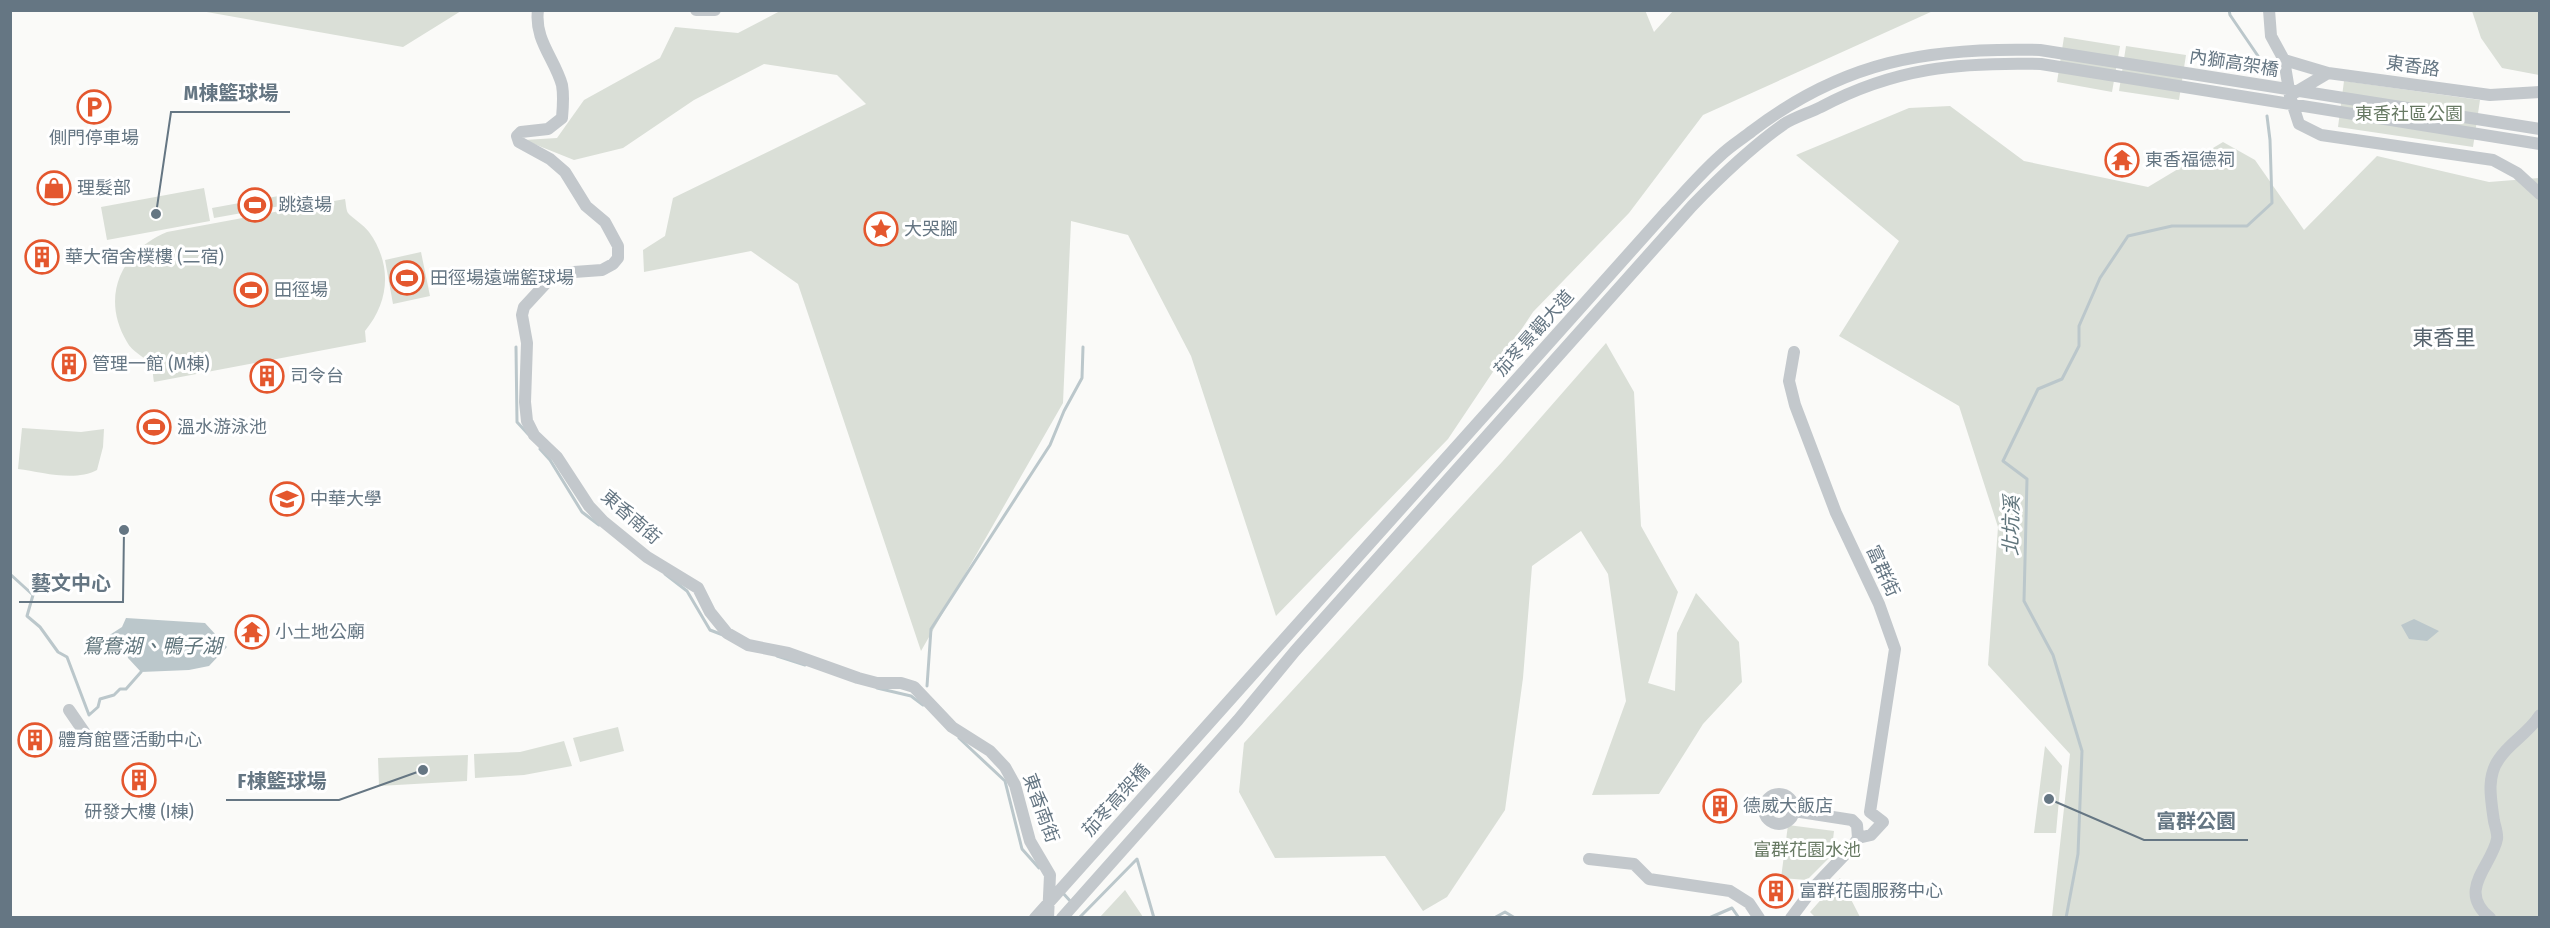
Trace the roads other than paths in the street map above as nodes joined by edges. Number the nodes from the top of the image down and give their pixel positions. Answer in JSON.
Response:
{"nodes":[{"id":1,"x":538,"y":10,"type":"edge"},
{"id":2,"x":696,"y":10,"type":"edge"},
{"id":3,"x":715,"y":10,"type":"edge"},
{"id":4,"x":2269,"y":10,"type":"edge"},
{"id":5,"x":1922,"y":55,"type":"joint"},
{"id":6,"x":2284,"y":60,"type":"junction"},
{"id":7,"x":1924,"y":70,"type":"joint"},
{"id":8,"x":2328,"y":73,"type":"junction"},
{"id":9,"x":2540,"y":92,"type":"edge"},
{"id":10,"x":2290,"y":96,"type":"junction"},
{"id":11,"x":2540,"y":129,"type":"edge"},
{"id":12,"x":2540,"y":144,"type":"edge"},
{"id":13,"x":2540,"y":194,"type":"edge"},
{"id":14,"x":1794,"y":352,"type":"dead end"},
{"id":15,"x":1223,"y":707,"type":"joint"},
{"id":16,"x":69,"y":710,"type":"dead end"},
{"id":17,"x":2540,"y":716,"type":"edge"},
{"id":18,"x":91,"y":742,"type":"dead end"},
{"id":19,"x":1794,"y":811,"type":"dead end"},
{"id":20,"x":1870,"y":812,"type":"junction"},
{"id":21,"x":1857,"y":825,"type":"junction"},
{"id":22,"x":1858,"y":838,"type":"junction"},
{"id":23,"x":1589,"y":859,"type":"dead end"},
{"id":24,"x":1035,"y":918,"type":"edge"},
{"id":25,"x":1048,"y":918,"type":"edge"},
{"id":26,"x":1062,"y":918,"type":"edge"},
{"id":27,"x":1759,"y":918,"type":"edge"},
{"id":28,"x":1791,"y":918,"type":"edge"},
{"id":29,"x":2490,"y":918,"type":"edge"}],
"edges":[{"from":1,"to":25,"type":"street","name":"東香南街"},
{"from":2,"to":3,"type":"street"},
{"from":4,"to":6,"type":"street"},
{"from":5,"to":11,"type":"street","name":"內獅高架橋"},
{"from":5,"to":15,"type":"street","name":"茄苳景觀大道"},
{"from":6,"to":8,"type":"street","name":"東香路"},
{"from":6,"to":10,"type":"street"},
{"from":7,"to":12,"type":"street","name":"內獅高架橋"},
{"from":7,"to":26,"type":"street","name":"茄苳景觀大道"},
{"from":8,"to":9,"type":"street","name":"東香路"},
{"from":8,"to":10,"type":"street"},
{"from":10,"to":13,"type":"street"},
{"from":14,"to":20,"type":"street","name":"富群街"},
{"from":15,"to":24,"type":"street","name":"茄苳高架橋"},
{"from":16,"to":18,"type":"street"},
{"from":17,"to":29,"type":"street"},
{"from":19,"to":21,"type":"street"},
{"from":20,"to":21,"type":"street"},
{"from":20,"to":22,"type":"street"},
{"from":21,"to":22,"type":"street"},
{"from":22,"to":28,"type":"street"},
{"from":23,"to":27,"type":"street"}]}
